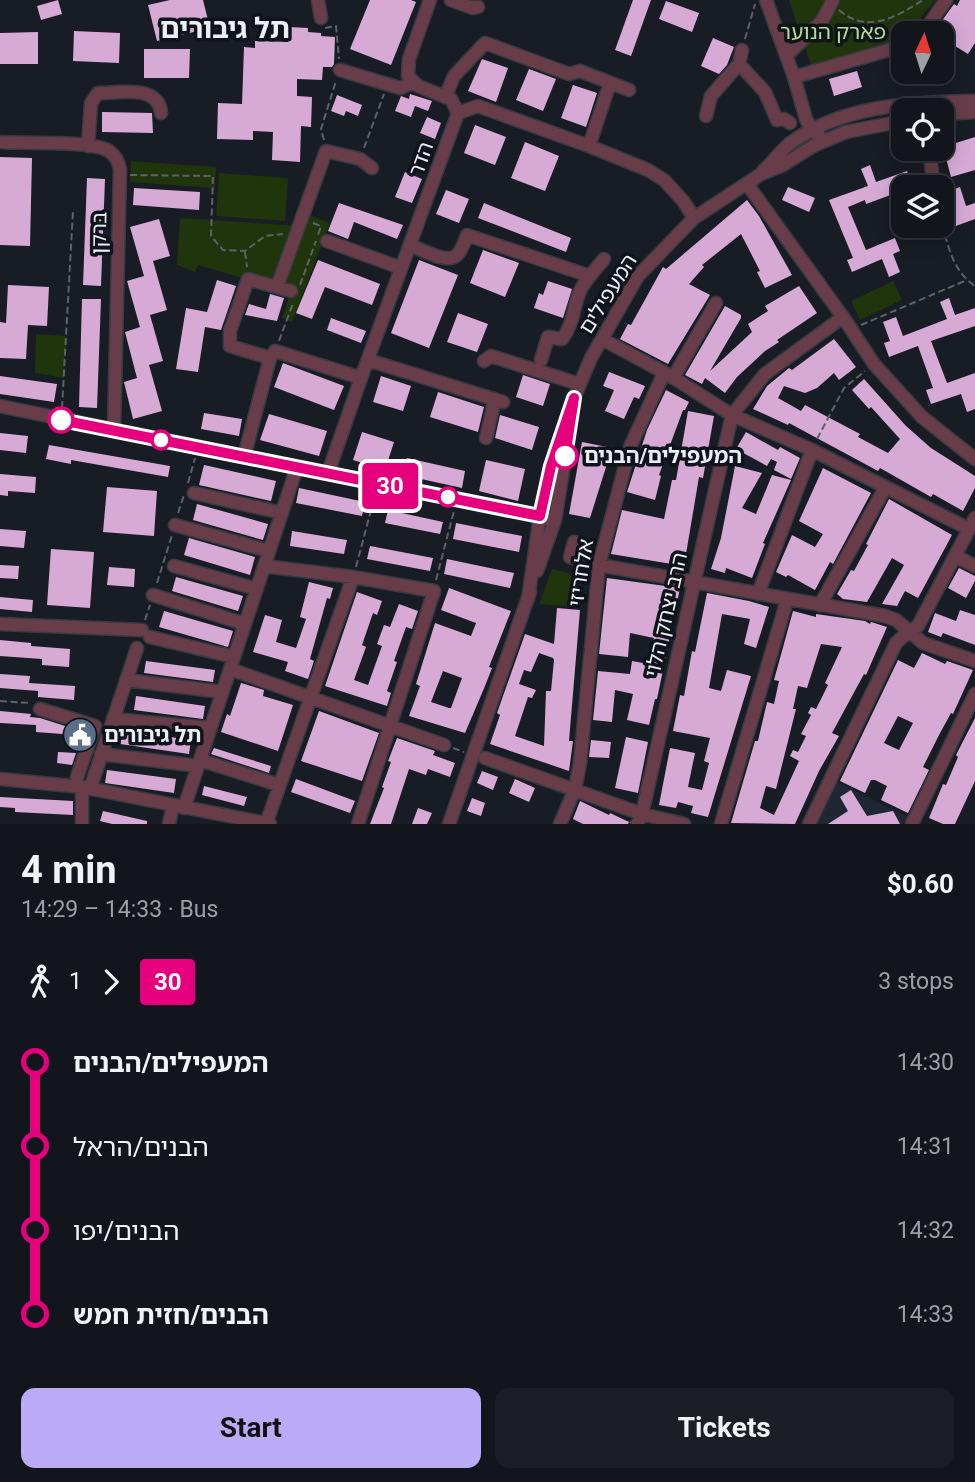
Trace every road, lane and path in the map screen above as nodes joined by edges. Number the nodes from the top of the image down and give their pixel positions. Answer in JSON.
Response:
{"nodes":[{"id":1,"x":318,"y":0,"type":"edge"},
{"id":2,"x":430,"y":0,"type":"edge"},
{"id":3,"x":451,"y":0,"type":"edge"},
{"id":4,"x":757,"y":0,"type":"edge"},
{"id":5,"x":766,"y":0,"type":"edge"},
{"id":6,"x":923,"y":0,"type":"edge"},
{"id":7,"x":946,"y":0,"type":"edge"},
{"id":8,"x":832,"y":2,"type":"edge"},
{"id":9,"x":478,"y":7,"type":"dead end"},
{"id":10,"x":321,"y":18,"type":"joint"},
{"id":11,"x":932,"y":21,"type":"edge"},
{"id":12,"x":891,"y":49,"type":"edge"},
{"id":13,"x":742,"y":50,"type":"joint"},
{"id":14,"x":786,"y":56,"type":"junction"},
{"id":15,"x":739,"y":64,"type":"junction"},
{"id":16,"x":340,"y":70,"type":"junction"},
{"id":17,"x":794,"y":77,"type":"junction"},
{"id":18,"x":412,"y":83,"type":"junction"},
{"id":19,"x":610,"y":83,"type":"junction"},
{"id":20,"x":388,"y":86,"type":"junction"},
{"id":21,"x":629,"y":90,"type":"dead end"},
{"id":22,"x":445,"y":97,"type":"junction"},
{"id":23,"x":975,"y":101,"type":"edge"},
{"id":24,"x":975,"y":112,"type":"edge"},
{"id":25,"x":161,"y":113,"type":"dead end"},
{"id":26,"x":458,"y":113,"type":"junction"},
{"id":27,"x":954,"y":114,"type":"edge"},
{"id":28,"x":706,"y":116,"type":"dead end"},
{"id":29,"x":790,"y":123,"type":"dead end"},
{"id":30,"x":829,"y":123,"type":"junction"},
{"id":31,"x":891,"y":123,"type":"edge"},
{"id":32,"x":812,"y":131,"type":"junction"},
{"id":33,"x":832,"y":138,"type":"junction"},
{"id":34,"x":0,"y":142,"type":"edge"},
{"id":35,"x":88,"y":146,"type":"junction"},
{"id":36,"x":589,"y":146,"type":"junction"},
{"id":37,"x":326,"y":151,"type":"junction"},
{"id":38,"x":360,"y":159,"type":"junction"},
{"id":39,"x":372,"y":168,"type":"dead end"},
{"id":40,"x":761,"y":174,"type":"junction"},
{"id":41,"x":120,"y":175,"type":"junction"},
{"id":42,"x":747,"y":184,"type":"junction"},
{"id":43,"x":73,"y":211,"type":"dead end"},
{"id":44,"x":694,"y":218,"type":"junction"},
{"id":45,"x":302,"y":219,"type":"junction"},
{"id":46,"x":298,"y":232,"type":"junction"},
{"id":47,"x":946,"y":238,"type":"edge"},
{"id":48,"x":327,"y":241,"type":"dead end"},
{"id":49,"x":410,"y":245,"type":"junction"},
{"id":50,"x":245,"y":251,"type":"junction"},
{"id":51,"x":604,"y":259,"type":"dead end"},
{"id":52,"x":401,"y":268,"type":"junction"},
{"id":53,"x":590,"y":276,"type":"junction"},
{"id":54,"x":248,"y":279,"type":"junction"},
{"id":55,"x":967,"y":280,"type":"junction"},
{"id":56,"x":975,"y":286,"type":"edge"},
{"id":57,"x":277,"y":287,"type":"junction"},
{"id":58,"x":291,"y":291,"type":"dead end"},
{"id":59,"x":716,"y":303,"type":"dead end"},
{"id":60,"x":843,"y":317,"type":"junction"},
{"id":61,"x":851,"y":330,"type":"junction"},
{"id":62,"x":602,"y":339,"type":"junction"},
{"id":63,"x":273,"y":355,"type":"junction"},
{"id":64,"x":368,"y":360,"type":"junction"},
{"id":65,"x":541,"y":360,"type":"dead end"},
{"id":66,"x":484,"y":362,"type":"dead end"},
{"id":67,"x":874,"y":363,"type":"junction"},
{"id":68,"x":668,"y":375,"type":"junction"},
{"id":69,"x":360,"y":378,"type":"junction"},
{"id":70,"x":579,"y":383,"type":"junction"},
{"id":71,"x":574,"y":398,"type":"junction"},
{"id":72,"x":2,"y":408,"type":"edge"},
{"id":73,"x":732,"y":415,"type":"junction"},
{"id":74,"x":61,"y":420,"type":"junction"},
{"id":75,"x":114,"y":430,"type":"junction"},
{"id":76,"x":486,"y":438,"type":"dead end"},
{"id":77,"x":199,"y":447,"type":"junction"},
{"id":78,"x":812,"y":450,"type":"junction"},
{"id":79,"x":244,"y":457,"type":"junction"},
{"id":80,"x":975,"y":459,"type":"edge"},
{"id":81,"x":298,"y":467,"type":"junction"},
{"id":82,"x":328,"y":473,"type":"junction"},
{"id":83,"x":378,"y":483,"type":"junction"},
{"id":84,"x":885,"y":488,"type":"junction"},
{"id":85,"x":194,"y":493,"type":"dead end"},
{"id":86,"x":457,"y":499,"type":"junction"},
{"id":87,"x":282,"y":513,"type":"junction"},
{"id":88,"x":540,"y":516,"type":"junction"},
{"id":89,"x":555,"y":520,"type":"junction"},
{"id":90,"x":175,"y":524,"type":"junction"},
{"id":91,"x":972,"y":524,"type":"edge"},
{"id":92,"x":584,"y":545,"type":"dead end"},
{"id":93,"x":270,"y":551,"type":"junction"},
{"id":94,"x":956,"y":556,"type":"junction"},
{"id":95,"x":599,"y":565,"type":"junction"},
{"id":96,"x":174,"y":566,"type":"dead end"},
{"id":97,"x":264,"y":566,"type":"junction"},
{"id":98,"x":975,"y":566,"type":"edge"},
{"id":99,"x":353,"y":577,"type":"junction"},
{"id":100,"x":693,"y":583,"type":"junction"},
{"id":101,"x":257,"y":589,"type":"junction"},
{"id":102,"x":433,"y":591,"type":"junction"},
{"id":103,"x":758,"y":594,"type":"junction"},
{"id":104,"x":153,"y":595,"type":"junction"},
{"id":105,"x":528,"y":598,"type":"junction"},
{"id":106,"x":787,"y":600,"type":"junction"},
{"id":107,"x":820,"y":605,"type":"junction"},
{"id":108,"x":0,"y":624,"type":"edge"},
{"id":109,"x":245,"y":624,"type":"junction"},
{"id":110,"x":909,"y":631,"type":"junction"},
{"id":111,"x":146,"y":634,"type":"junction"},
{"id":112,"x":137,"y":648,"type":"dead end"},
{"id":113,"x":975,"y":661,"type":"edge"},
{"id":114,"x":232,"y":663,"type":"junction"},
{"id":115,"x":126,"y":680,"type":"junction"},
{"id":116,"x":222,"y":692,"type":"junction"},
{"id":117,"x":975,"y":694,"type":"edge"},
{"id":118,"x":309,"y":698,"type":"junction"},
{"id":119,"x":0,"y":701,"type":"edge"},
{"id":120,"x":40,"y":709,"type":"joint"},
{"id":121,"x":113,"y":719,"type":"junction"},
{"id":122,"x":391,"y":727,"type":"junction"},
{"id":123,"x":210,"y":728,"type":"junction"},
{"id":124,"x":443,"y":745,"type":"dead end"},
{"id":125,"x":101,"y":754,"type":"junction"},
{"id":126,"x":485,"y":758,"type":"dead end"},
{"id":127,"x":199,"y":763,"type":"junction"},
{"id":128,"x":0,"y":779,"type":"edge"},
{"id":129,"x":83,"y":784,"type":"junction"},
{"id":130,"x":279,"y":785,"type":"junction"},
{"id":131,"x":575,"y":789,"type":"junction"},
{"id":132,"x":178,"y":806,"type":"junction"},
{"id":133,"x":220,"y":819,"type":"edge"},
{"id":134,"x":640,"y":819,"type":"edge"},
{"id":135,"x":82,"y":824,"type":"edge"},
{"id":136,"x":169,"y":824,"type":"edge"},
{"id":137,"x":268,"y":824,"type":"edge"},
{"id":138,"x":358,"y":824,"type":"edge"},
{"id":139,"x":449,"y":824,"type":"edge"},
{"id":140,"x":560,"y":824,"type":"edge"},
{"id":141,"x":684,"y":824,"type":"edge"},
{"id":142,"x":721,"y":824,"type":"edge"},
{"id":143,"x":809,"y":824,"type":"edge"},
{"id":144,"x":912,"y":824,"type":"edge"}],
"edges":[{"from":1,"to":10,"type":"street"},
{"from":2,"to":18,"type":"street"},
{"from":3,"to":9,"type":"street"},
{"from":4,"to":13,"type":"path"},
{"from":5,"to":14,"type":"street"},
{"from":6,"to":8,"type":"path"},
{"from":7,"to":11,"type":"street"},
{"from":8,"to":14,"type":"street"},
{"from":10,"to":16,"type":"path"},
{"from":12,"to":17,"type":"street"},
{"from":13,"to":15,"type":"street"},
{"from":14,"to":17,"type":"street"},
{"from":15,"to":28,"type":"street"},
{"from":15,"to":29,"type":"street"},
{"from":16,"to":20,"type":"street"},
{"from":16,"to":37,"type":"path"},
{"from":17,"to":30,"type":"street"},
{"from":17,"to":32,"type":"street"},
{"from":18,"to":20,"type":"street"},
{"from":18,"to":22,"type":"street"},
{"from":19,"to":21,"type":"street"},
{"from":19,"to":22,"type":"street"},
{"from":19,"to":36,"type":"street"},
{"from":20,"to":38,"type":"path"},
{"from":22,"to":26,"type":"street"},
{"from":23,"to":30,"type":"street","name":"המעפילים"},
{"from":24,"to":27,"type":"street"},
{"from":25,"to":35,"type":"street"},
{"from":26,"to":36,"type":"street"},
{"from":26,"to":49,"type":"street","name":"הדר"},
{"from":30,"to":32,"type":"street","name":"המעפילים"},
{"from":31,"to":33,"type":"street","name":"המעפילים"},
{"from":32,"to":33,"type":"street"},
{"from":32,"to":40,"type":"street","name":"המעפילים"},
{"from":33,"to":40,"type":"street","name":"המעפילים"},
{"from":34,"to":35,"type":"street"},
{"from":35,"to":41,"type":"street"},
{"from":36,"to":44,"type":"street"},
{"from":37,"to":38,"type":"street"},
{"from":37,"to":45,"type":"street"},
{"from":38,"to":39,"type":"street"},
{"from":40,"to":42,"type":"street","name":"המעפילים"},
{"from":41,"to":50,"type":"path"},
{"from":41,"to":75,"type":"street","name":"ברקן"},
{"from":42,"to":44,"type":"street","name":"המעפילים"},
{"from":42,"to":60,"type":"street"},
{"from":43,"to":74,"type":"path"},
{"from":44,"to":62,"type":"street","name":"המעפילים"},
{"from":45,"to":46,"type":"street"},
{"from":45,"to":63,"type":"path"},
{"from":46,"to":50,"type":"path"},
{"from":46,"to":57,"type":"street"},
{"from":47,"to":55,"type":"path"},
{"from":48,"to":52,"type":"street"},
{"from":49,"to":52,"type":"street","name":"הדר"},
{"from":49,"to":53,"type":"street"},
{"from":50,"to":54,"type":"path"},
{"from":51,"to":53,"type":"street"},
{"from":52,"to":64,"type":"street","name":"הדר"},
{"from":53,"to":65,"type":"street"},
{"from":54,"to":57,"type":"street"},
{"from":54,"to":63,"type":"street"},
{"from":55,"to":56,"type":"path"},
{"from":55,"to":61,"type":"path"},
{"from":57,"to":58,"type":"street"},
{"from":59,"to":68,"type":"street","name":"אלחריזי"},
{"from":60,"to":61,"type":"street"},
{"from":60,"to":73,"type":"street"},
{"from":61,"to":67,"type":"street"},
{"from":62,"to":68,"type":"street"},
{"from":62,"to":70,"type":"street","name":"המעפילים"},
{"from":63,"to":69,"type":"street"},
{"from":63,"to":79,"type":"street"},
{"from":64,"to":69,"type":"street","name":"הדר"},
{"from":64,"to":76,"type":"street"},
{"from":66,"to":70,"type":"street"},
{"from":67,"to":78,"type":"path"},
{"from":67,"to":80,"type":"street"},
{"from":68,"to":73,"type":"street"},
{"from":68,"to":95,"type":"street","name":"אלחריזי"},
{"from":69,"to":82,"type":"street","name":"הדר"},
{"from":70,"to":71,"type":"street","name":"המעפילים"},
{"from":71,"to":88,"type":"street","name":"המעפילים"},
{"from":71,"to":89,"type":"street","name":"המעפילים"},
{"from":72,"to":74,"type":"street"},
{"from":73,"to":78,"type":"street"},
{"from":73,"to":100,"type":"street","name":"הרב יצחק הלוי"},
{"from":74,"to":75,"type":"street"},
{"from":75,"to":77,"type":"street"},
{"from":77,"to":79,"type":"street"},
{"from":77,"to":90,"type":"path"},
{"from":78,"to":84,"type":"street"},
{"from":78,"to":103,"type":"street"},
{"from":79,"to":81,"type":"street"},
{"from":81,"to":82,"type":"street"},
{"from":81,"to":87,"type":"street"},
{"from":82,"to":83,"type":"street"},
{"from":83,"to":86,"type":"street"},
{"from":83,"to":99,"type":"path"},
{"from":84,"to":91,"type":"street"},
{"from":84,"to":107,"type":"street"},
{"from":85,"to":87,"type":"street"},
{"from":86,"to":88,"type":"street"},
{"from":86,"to":102,"type":"path"},
{"from":87,"to":93,"type":"street"},
{"from":88,"to":89,"type":"street"},
{"from":88,"to":105,"type":"street","name":"המעפילים"},
{"from":89,"to":105,"type":"street","name":"המעפילים"},
{"from":90,"to":93,"type":"street"},
{"from":90,"to":104,"type":"path"},
{"from":91,"to":94,"type":"street"},
{"from":92,"to":95,"type":"street"},
{"from":93,"to":97,"type":"street"},
{"from":94,"to":98,"type":"street"},
{"from":94,"to":110,"type":"street"},
{"from":95,"to":100,"type":"street"},
{"from":95,"to":131,"type":"street","name":"אלחריזי"},
{"from":96,"to":101,"type":"street"},
{"from":97,"to":99,"type":"street"},
{"from":97,"to":101,"type":"street"},
{"from":99,"to":102,"type":"street"},
{"from":99,"to":118,"type":"street"},
{"from":100,"to":103,"type":"street"},
{"from":100,"to":134,"type":"street","name":"הרב יצחק הלוי"},
{"from":101,"to":109,"type":"street"},
{"from":102,"to":122,"type":"street"},
{"from":103,"to":106,"type":"street"},
{"from":104,"to":109,"type":"street"},
{"from":104,"to":111,"type":"path"},
{"from":105,"to":139,"type":"street","name":"המעפילים"},
{"from":106,"to":107,"type":"street"},
{"from":106,"to":142,"type":"street"},
{"from":107,"to":110,"type":"street"},
{"from":108,"to":111,"type":"street"},
{"from":109,"to":114,"type":"street"},
{"from":110,"to":113,"type":"street"},
{"from":110,"to":143,"type":"street"},
{"from":111,"to":114,"type":"street"},
{"from":112,"to":115,"type":"street"},
{"from":114,"to":116,"type":"street"},
{"from":114,"to":118,"type":"street"},
{"from":115,"to":116,"type":"street"},
{"from":115,"to":121,"type":"street"},
{"from":116,"to":123,"type":"street"},
{"from":117,"to":144,"type":"street"},
{"from":118,"to":122,"type":"street"},
{"from":118,"to":130,"type":"street"},
{"from":119,"to":120,"type":"path"},
{"from":120,"to":129,"type":"street"},
{"from":121,"to":123,"type":"street"},
{"from":121,"to":125,"type":"street"},
{"from":122,"to":124,"type":"street"},
{"from":122,"to":138,"type":"street"},
{"from":123,"to":127,"type":"street"},
{"from":125,"to":127,"type":"street"},
{"from":125,"to":129,"type":"street"},
{"from":126,"to":131,"type":"street"},
{"from":127,"to":130,"type":"street"},
{"from":127,"to":132,"type":"street"},
{"from":128,"to":129,"type":"street"},
{"from":129,"to":132,"type":"street"},
{"from":129,"to":135,"type":"street"},
{"from":130,"to":137,"type":"street"},
{"from":131,"to":134,"type":"street"},
{"from":131,"to":140,"type":"street","name":"אלחריזי"},
{"from":132,"to":133,"type":"street"},
{"from":132,"to":136,"type":"street"},
{"from":133,"to":137,"type":"street"},
{"from":134,"to":141,"type":"street"}]}
